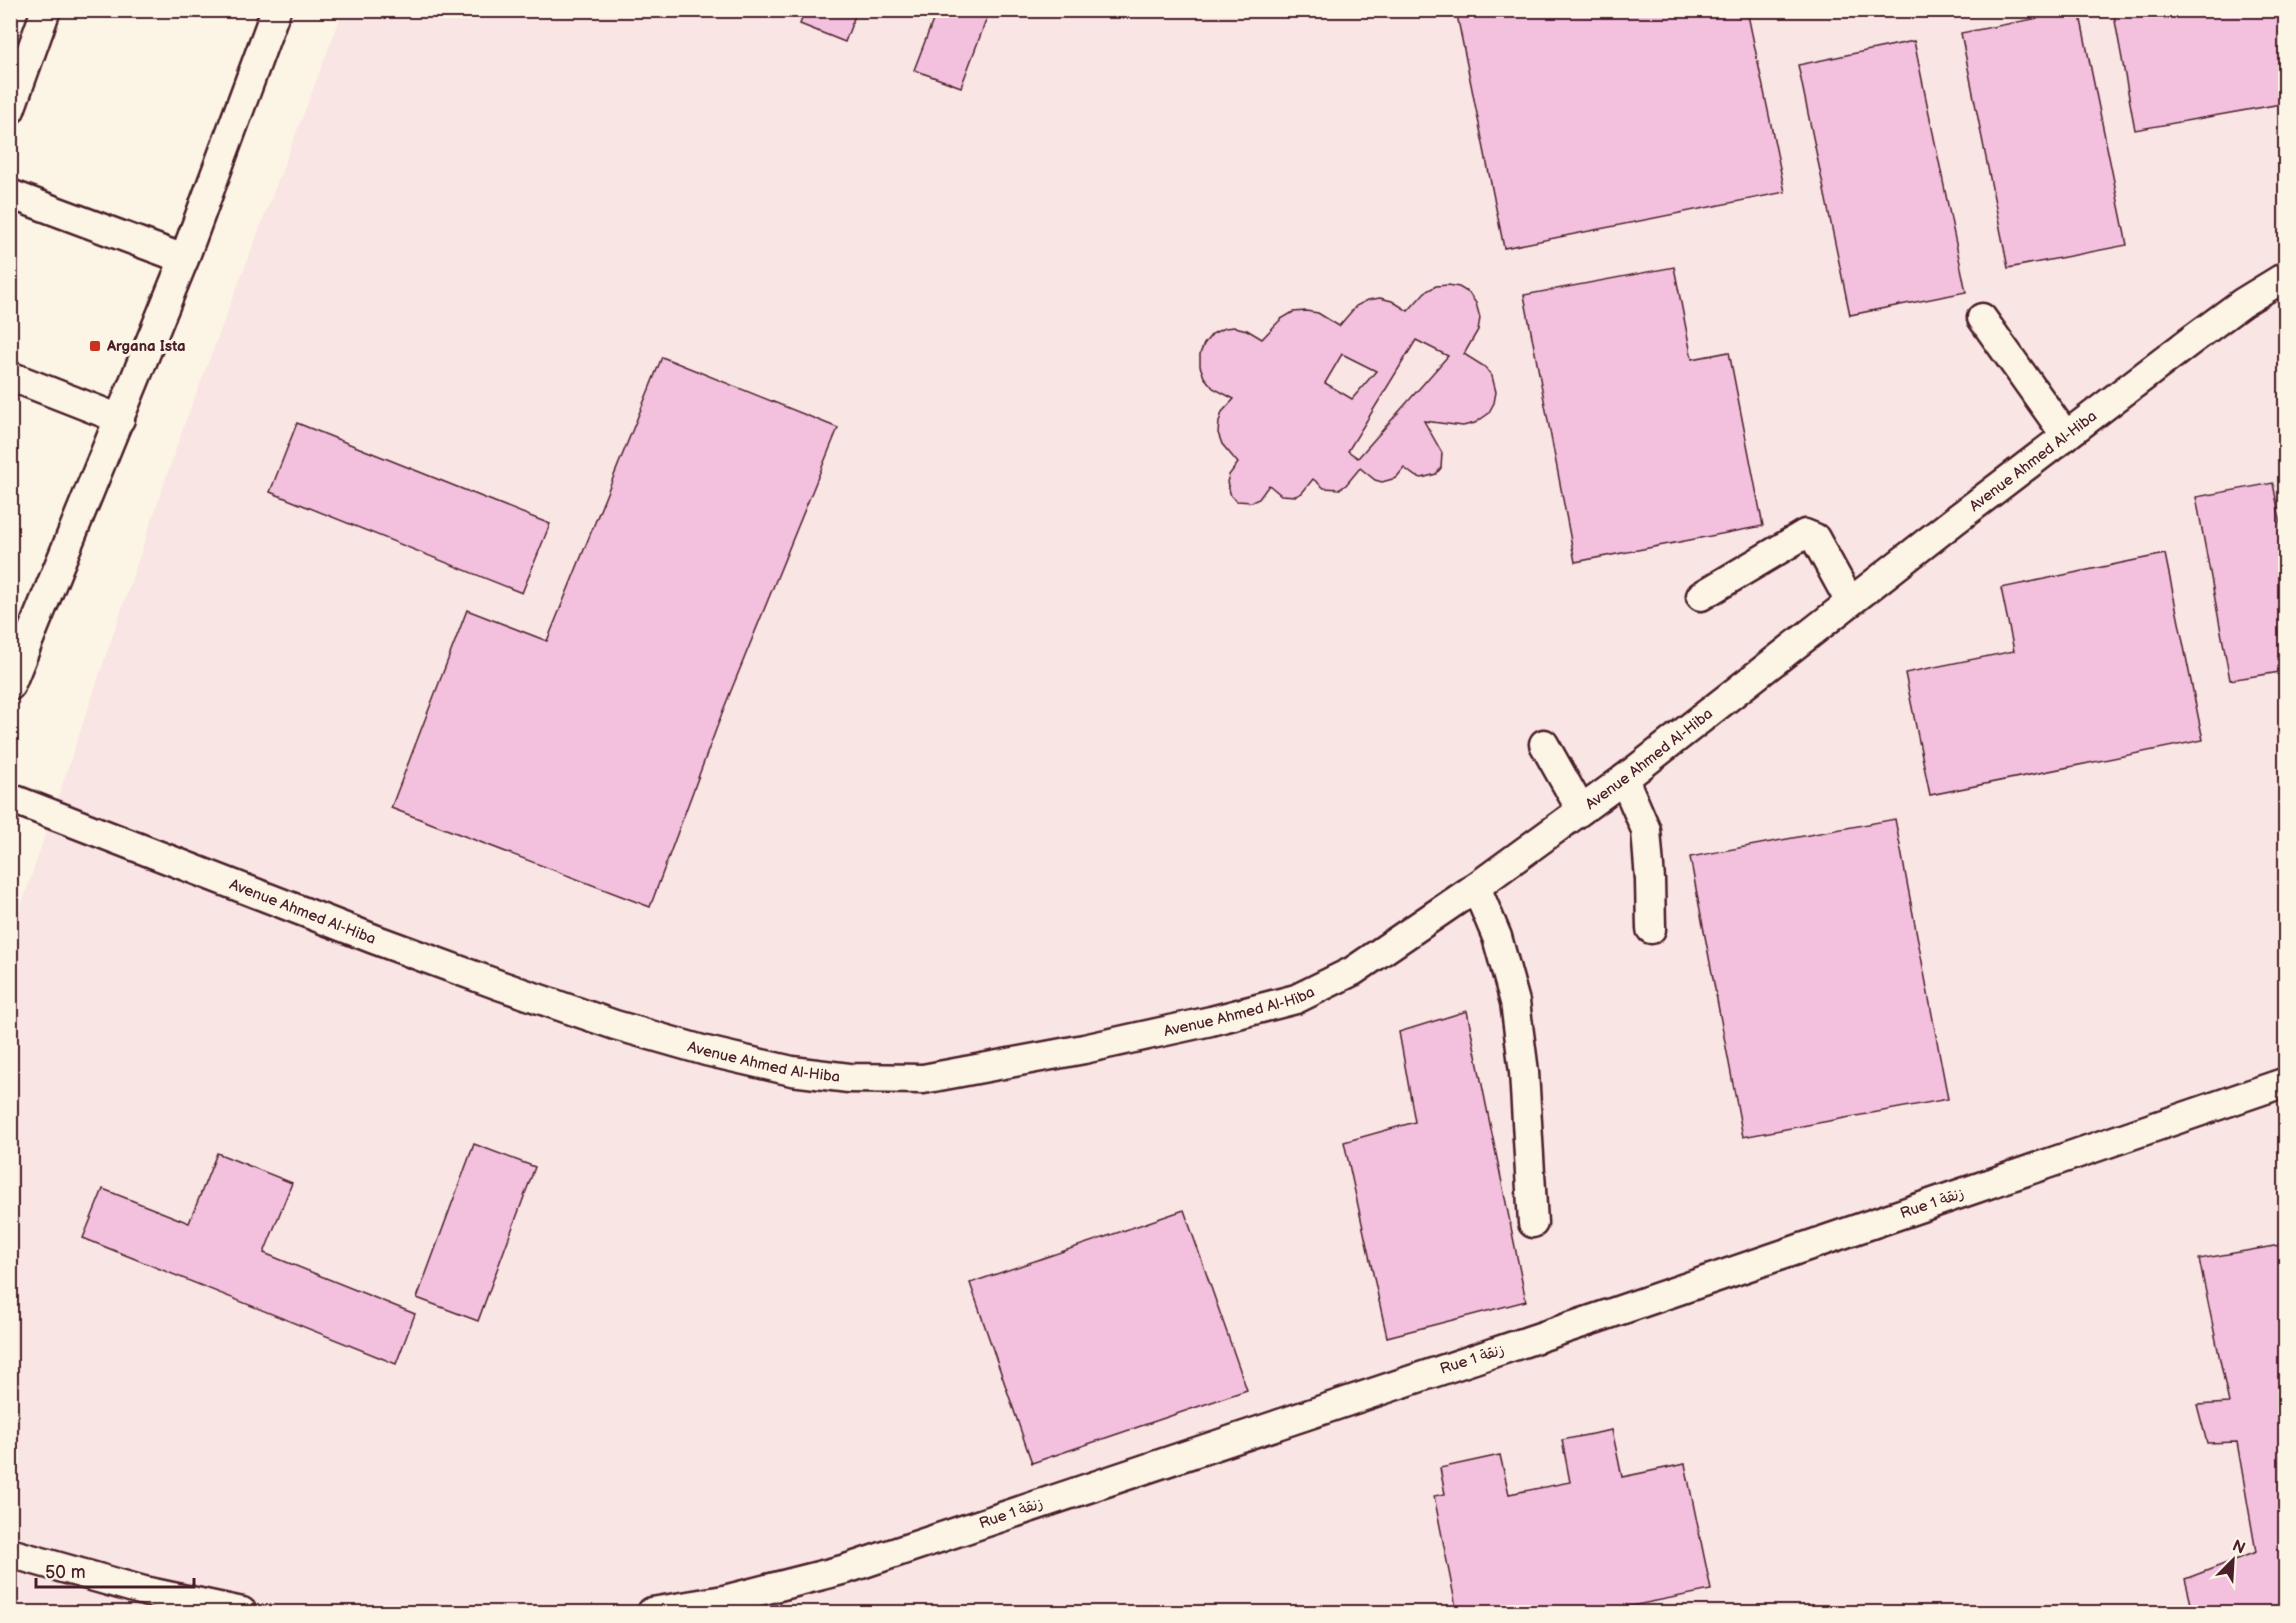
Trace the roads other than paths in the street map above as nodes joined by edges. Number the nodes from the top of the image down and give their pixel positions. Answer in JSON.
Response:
{"nodes":[{"id":1,"x":46,"y":10,"type":"edge"},
{"id":2,"x":276,"y":10,"type":"edge"},
{"id":3,"x":10,"y":110,"type":"edge"},
{"id":4,"x":10,"y":194,"type":"edge"},
{"id":5,"x":184,"y":260,"type":"junction"},
{"id":6,"x":2286,"y":276,"type":"edge"},
{"id":7,"x":1982,"y":318,"type":"dead end"},
{"id":8,"x":10,"y":376,"type":"edge"},
{"id":9,"x":120,"y":419,"type":"junction"},
{"id":10,"x":2066,"y":436,"type":"junction"},
{"id":11,"x":1701,"y":596,"type":"dead end"},
{"id":12,"x":1851,"y":602,"type":"junction"},
{"id":13,"x":10,"y":686,"type":"edge"},
{"id":14,"x":1544,"y":744,"type":"dead end"},
{"id":15,"x":1624,"y":779,"type":"junction"},
{"id":16,"x":10,"y":798,"type":"edge"},
{"id":17,"x":1581,"y":810,"type":"junction"},
{"id":18,"x":1476,"y":887,"type":"junction"},
{"id":19,"x":1651,"y":929,"type":"dead end"},
{"id":20,"x":2286,"y":1082,"type":"edge"},
{"id":21,"x":1533,"y":1223,"type":"dead end"},
{"id":22,"x":10,"y":1553,"type":"edge"},
{"id":23,"x":129,"y":1600,"type":"edge"},
{"id":24,"x":166,"y":1605,"type":"edge"},
{"id":25,"x":242,"y":1612,"type":"edge"},
{"id":26,"x":652,"y":1612,"type":"edge"}],
"edges":[{"from":1,"to":3,"type":"street"},
{"from":2,"to":5,"type":"street"},
{"from":4,"to":5,"type":"street"},
{"from":5,"to":9,"type":"street"},
{"from":6,"to":10,"type":"street","name":"Avenue Ahmed Al-Hiba"},
{"from":7,"to":10,"type":"street"},
{"from":8,"to":9,"type":"street"},
{"from":9,"to":13,"type":"street"},
{"from":10,"to":12,"type":"street","name":"Avenue Ahmed Al-Hiba"},
{"from":11,"to":12,"type":"street"},
{"from":12,"to":15,"type":"street","name":"Avenue Ahmed Al-Hiba"},
{"from":14,"to":17,"type":"street"},
{"from":15,"to":17,"type":"street","name":"Avenue Ahmed Al-Hiba"},
{"from":15,"to":19,"type":"street"},
{"from":16,"to":18,"type":"street","name":"Avenue Ahmed Al-Hiba"},
{"from":17,"to":18,"type":"street","name":"Avenue Ahmed Al-Hiba"},
{"from":18,"to":21,"type":"street"},
{"from":20,"to":26,"type":"street","name":"Rue 1 زنقة"},
{"from":22,"to":23,"type":"street"},
{"from":23,"to":24,"type":"street"},
{"from":24,"to":25,"type":"street"}]}
